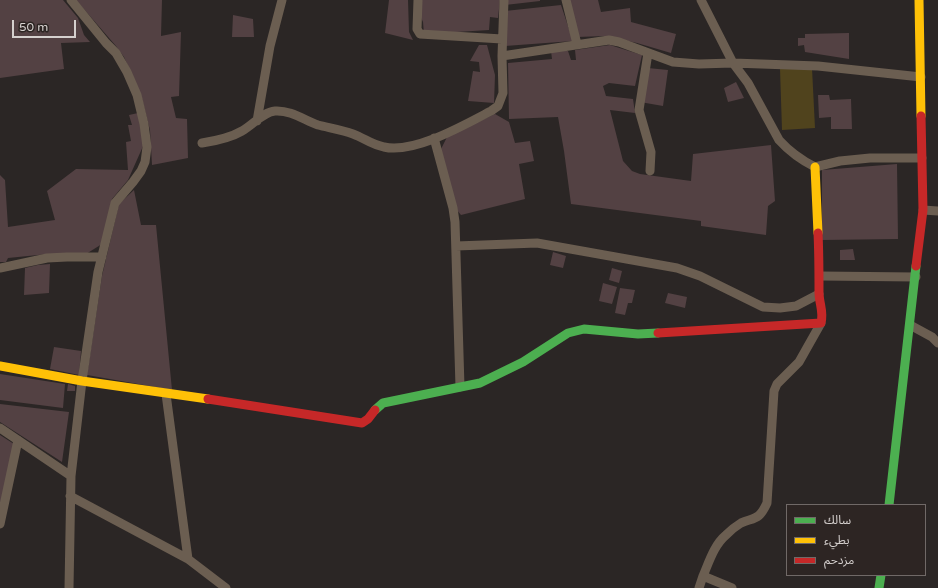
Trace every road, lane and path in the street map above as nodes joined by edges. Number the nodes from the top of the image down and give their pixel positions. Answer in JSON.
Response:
{"nodes":[{"id":1,"x":71,"y":0,"type":"edge"},
{"id":2,"x":282,"y":0,"type":"edge"},
{"id":3,"x":418,"y":0,"type":"edge"},
{"id":4,"x":504,"y":0,"type":"edge"},
{"id":5,"x":566,"y":0,"type":"edge"},
{"id":6,"x":701,"y":0,"type":"edge"},
{"id":7,"x":919,"y":0,"type":"edge"},
{"id":8,"x":502,"y":39,"type":"junction"},
{"id":9,"x":577,"y":44,"type":"junction"},
{"id":10,"x":648,"y":53,"type":"junction"},
{"id":11,"x":502,"y":56,"type":"junction"},
{"id":12,"x":733,"y":63,"type":"junction"},
{"id":13,"x":921,"y":77,"type":"junction"},
{"id":14,"x":257,"y":121,"type":"junction"},
{"id":15,"x":434,"y":138,"type":"junction"},
{"id":16,"x":202,"y":143,"type":"dead end"},
{"id":17,"x":922,"y":158,"type":"junction"},
{"id":18,"x":815,"y":166,"type":"junction"},
{"id":19,"x":650,"y":171,"type":"dead end"},
{"id":20,"x":923,"y":210,"type":"junction"},
{"id":21,"x":938,"y":211,"type":"edge"},
{"id":22,"x":456,"y":246,"type":"junction"},
{"id":23,"x":102,"y":257,"type":"junction"},
{"id":24,"x":0,"y":268,"type":"edge"},
{"id":25,"x":820,"y":276,"type":"junction"},
{"id":26,"x":916,"y":277,"type":"junction"},
{"id":27,"x":820,"y":294,"type":"junction"},
{"id":28,"x":821,"y":323,"type":"junction"},
{"id":29,"x":910,"y":325,"type":"junction"},
{"id":30,"x":938,"y":343,"type":"edge"},
{"id":31,"x":0,"y":366,"type":"edge"},
{"id":32,"x":82,"y":381,"type":"junction"},
{"id":33,"x":460,"y":387,"type":"junction"},
{"id":34,"x":166,"y":394,"type":"junction"},
{"id":35,"x":0,"y":428,"type":"edge"},
{"id":36,"x":18,"y":440,"type":"junction"},
{"id":37,"x":71,"y":476,"type":"junction"},
{"id":38,"x":70,"y":496,"type":"junction"},
{"id":39,"x":889,"y":504,"type":"edge"},
{"id":40,"x":0,"y":524,"type":"edge"},
{"id":41,"x":188,"y":559,"type":"junction"},
{"id":42,"x":703,"y":576,"type":"junction"},
{"id":43,"x":881,"y":576,"type":"edge"},
{"id":44,"x":69,"y":588,"type":"edge"},
{"id":45,"x":226,"y":588,"type":"edge"},
{"id":46,"x":698,"y":588,"type":"edge"},
{"id":47,"x":732,"y":588,"type":"edge"},
{"id":48,"x":879,"y":588,"type":"edge"}],
"edges":[{"from":1,"to":23,"type":"street"},
{"from":2,"to":14,"type":"street"},
{"from":3,"to":8,"type":"street"},
{"from":4,"to":8,"type":"street"},
{"from":5,"to":9,"type":"street"},
{"from":6,"to":12,"type":"street"},
{"from":7,"to":13,"type":"street"},
{"from":8,"to":11,"type":"street"},
{"from":9,"to":10,"type":"street"},
{"from":9,"to":11,"type":"street"},
{"from":10,"to":12,"type":"street"},
{"from":10,"to":19,"type":"street"},
{"from":11,"to":15,"type":"street"},
{"from":12,"to":13,"type":"street"},
{"from":12,"to":18,"type":"street"},
{"from":13,"to":17,"type":"street"},
{"from":14,"to":15,"type":"street"},
{"from":14,"to":16,"type":"street"},
{"from":15,"to":22,"type":"street"},
{"from":17,"to":18,"type":"street"},
{"from":17,"to":20,"type":"street"},
{"from":18,"to":25,"type":"street"},
{"from":20,"to":21,"type":"street"},
{"from":20,"to":26,"type":"street"},
{"from":22,"to":27,"type":"street"},
{"from":22,"to":33,"type":"street"},
{"from":23,"to":24,"type":"street"},
{"from":23,"to":32,"type":"street"},
{"from":25,"to":26,"type":"street"},
{"from":25,"to":27,"type":"street"},
{"from":26,"to":29,"type":"street"},
{"from":27,"to":28,"type":"street"},
{"from":28,"to":33,"type":"street"},
{"from":28,"to":42,"type":"street"},
{"from":29,"to":30,"type":"street"},
{"from":29,"to":39,"type":"street"},
{"from":31,"to":32,"type":"street"},
{"from":32,"to":34,"type":"street"},
{"from":32,"to":37,"type":"street"},
{"from":33,"to":34,"type":"street"},
{"from":34,"to":41,"type":"street"},
{"from":35,"to":36,"type":"street"},
{"from":36,"to":37,"type":"street"},
{"from":36,"to":40,"type":"street"},
{"from":37,"to":38,"type":"street"},
{"from":38,"to":41,"type":"street"},
{"from":38,"to":44,"type":"street"},
{"from":41,"to":45,"type":"street"},
{"from":42,"to":46,"type":"street"},
{"from":42,"to":47,"type":"street"},
{"from":43,"to":48,"type":"street"}]}
